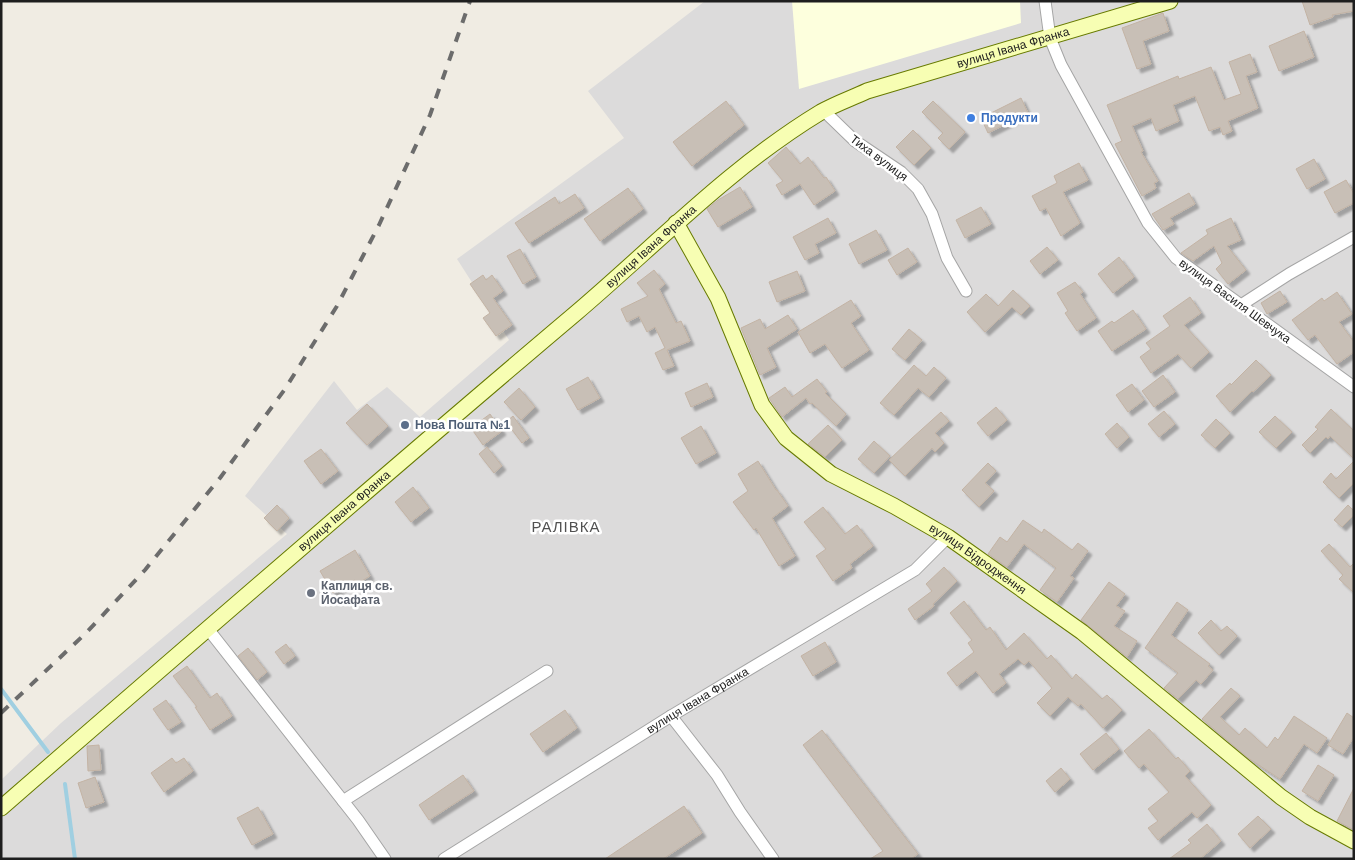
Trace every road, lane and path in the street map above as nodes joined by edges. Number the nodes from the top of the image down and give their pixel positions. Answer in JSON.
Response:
{"nodes":[{"id":1,"x":1045,"y":1,"type":"edge"},
{"id":2,"x":1170,"y":1,"type":"edge"},
{"id":3,"x":1050,"y":38,"type":"junction"},
{"id":4,"x":824,"y":110,"type":"junction"},
{"id":5,"x":676,"y":223,"type":"junction"},
{"id":6,"x":1354,"y":237,"type":"edge"},
{"id":7,"x":966,"y":291,"type":"dead end"},
{"id":8,"x":1241,"y":305,"type":"junction"},
{"id":9,"x":1354,"y":387,"type":"edge"},
{"id":10,"x":948,"y":537,"type":"junction"},
{"id":11,"x":208,"y":629,"type":"junction"},
{"id":12,"x":547,"y":671,"type":"dead end"},
{"id":13,"x":671,"y":716,"type":"junction"},
{"id":14,"x":343,"y":801,"type":"junction"},
{"id":15,"x":1,"y":808,"type":"edge"},
{"id":16,"x":1354,"y":841,"type":"edge"},
{"id":17,"x":385,"y":859,"type":"edge"},
{"id":18,"x":444,"y":859,"type":"edge"},
{"id":19,"x":773,"y":859,"type":"edge"}],
"edges":[{"from":1,"to":3,"type":"street","name":"вулиця Василя Шевчука"},
{"from":2,"to":3,"type":"main road","name":"вулиця Івана Франка"},
{"from":3,"to":4,"type":"main road","name":"вулиця Івана Франка"},
{"from":3,"to":8,"type":"street","name":"вулиця Василя Шевчука"},
{"from":4,"to":5,"type":"main road","name":"вулиця Івана Франка"},
{"from":4,"to":7,"type":"street","name":"Тиха вулиця"},
{"from":5,"to":10,"type":"main road","name":"вулиця Відродження"},
{"from":5,"to":11,"type":"main road","name":"вулиця Івана Франка"},
{"from":6,"to":8,"type":"street"},
{"from":8,"to":9,"type":"street","name":"вулиця Василя Шевчука"},
{"from":10,"to":13,"type":"street","name":"вулиця Івана Франка"},
{"from":10,"to":16,"type":"main road","name":"вулиця Відродження"},
{"from":11,"to":14,"type":"street"},
{"from":11,"to":15,"type":"main road","name":"вулиця Івана Франка"},
{"from":12,"to":14,"type":"street"},
{"from":13,"to":18,"type":"street","name":"вулиця Івана Франка"},
{"from":13,"to":19,"type":"street"},
{"from":14,"to":17,"type":"street"}]}
